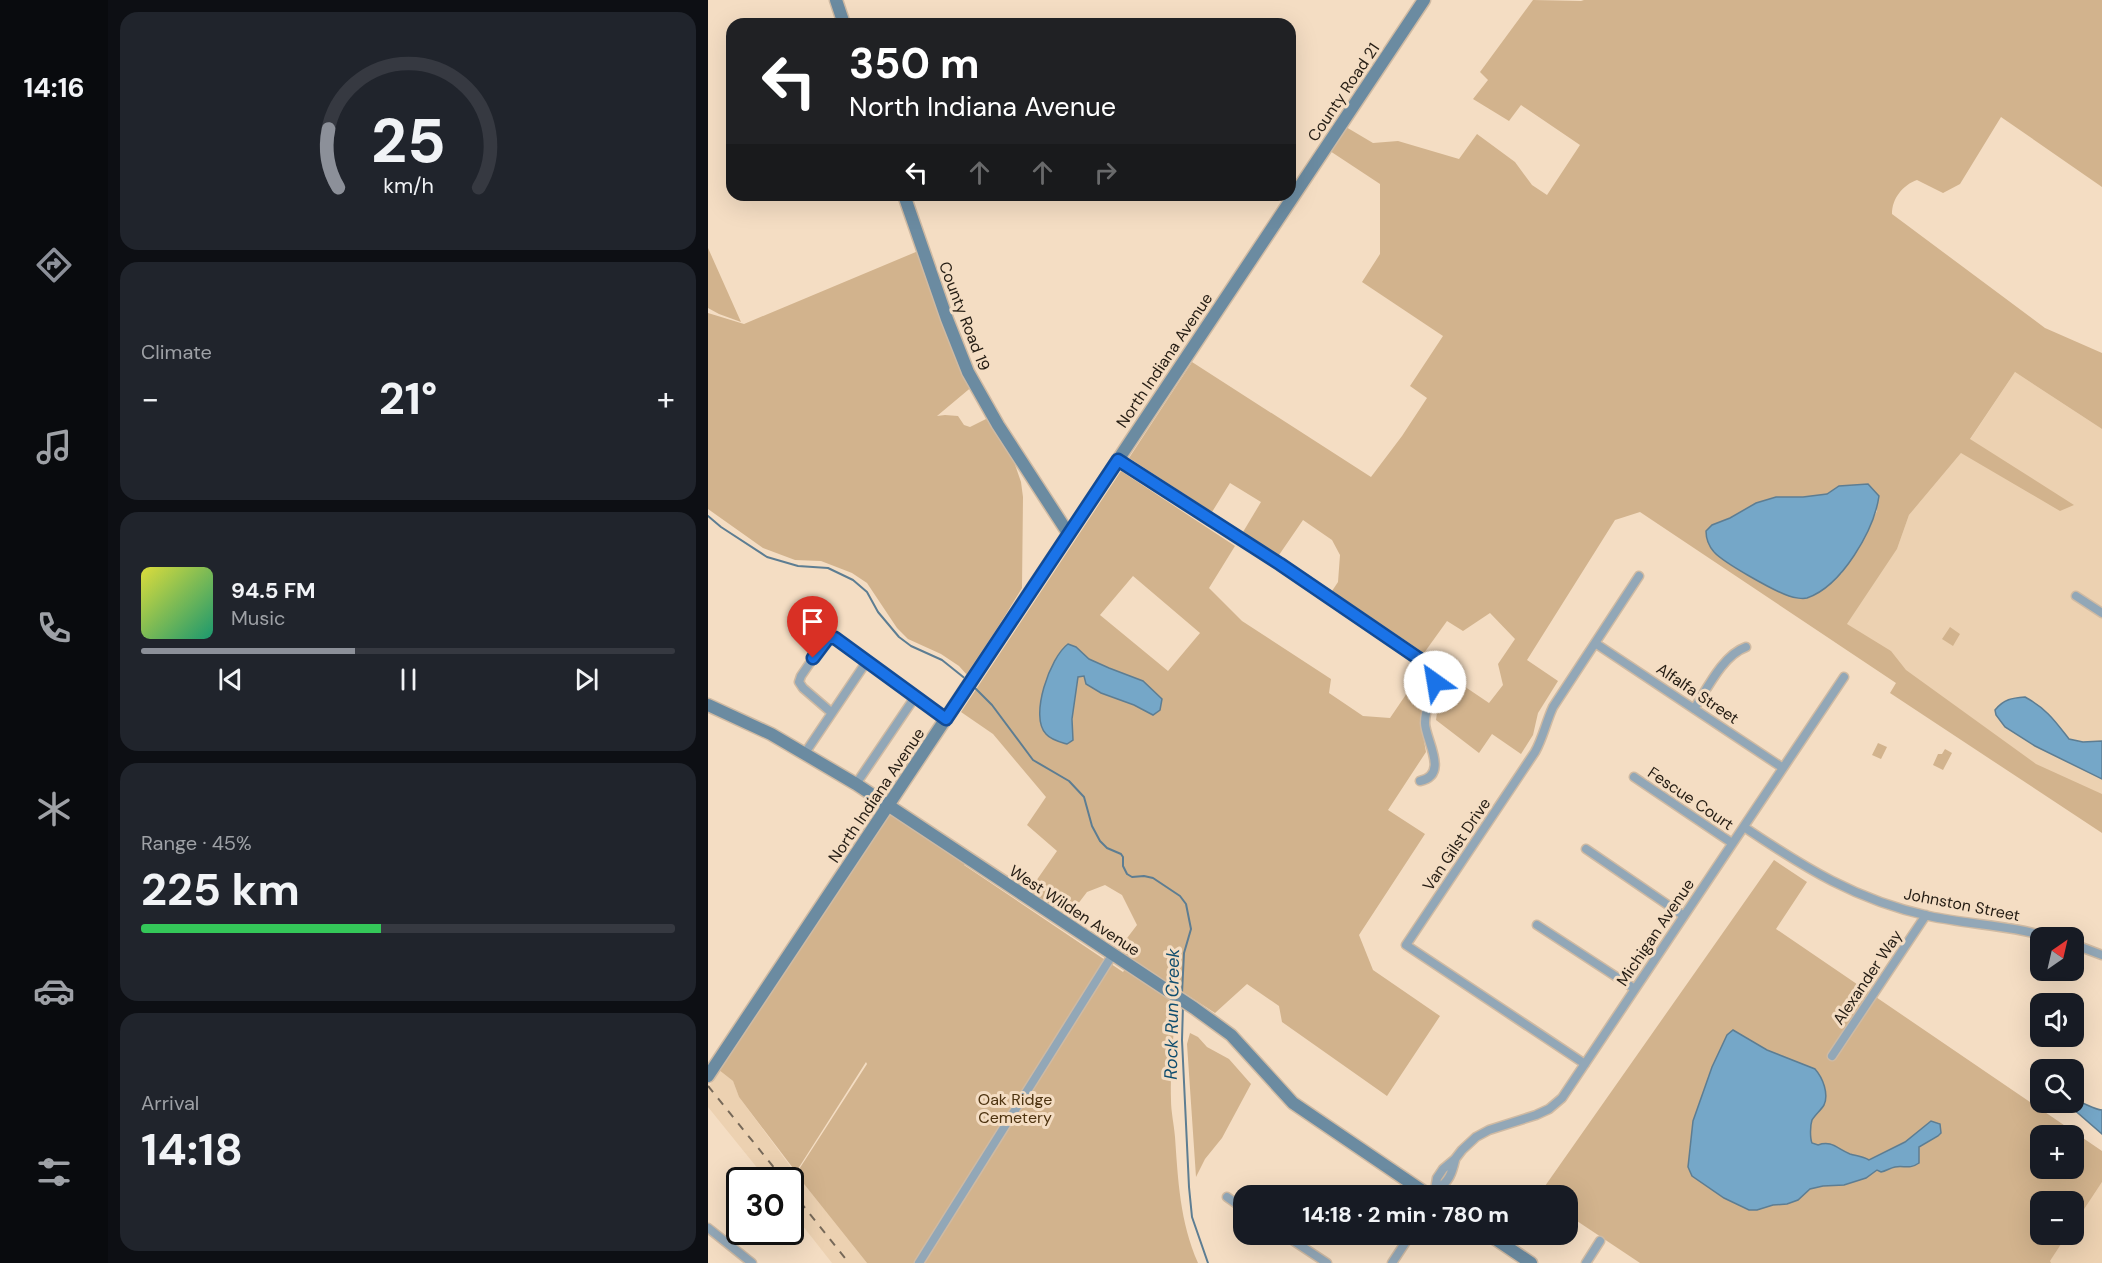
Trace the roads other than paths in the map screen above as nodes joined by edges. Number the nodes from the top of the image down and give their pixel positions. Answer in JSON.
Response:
{"nodes":[{"id":1,"x":836,"y":0,"type":"edge"},
{"id":2,"x":1424,"y":0,"type":"edge"},
{"id":3,"x":842,"y":18,"type":"edge"},
{"id":4,"x":1296,"y":192,"type":"edge"},
{"id":5,"x":906,"y":201,"type":"edge"},
{"id":6,"x":1290,"y":201,"type":"edge"},
{"id":7,"x":1269,"y":233,"type":"joint"},
{"id":8,"x":1118,"y":460,"type":"junction"},
{"id":9,"x":1068,"y":533,"type":"junction"},
{"id":10,"x":1639,"y":576,"type":"dead end"},
{"id":11,"x":2076,"y":596,"type":"dead end"},
{"id":12,"x":2102,"y":613,"type":"edge"},
{"id":13,"x":1595,"y":643,"type":"junction"},
{"id":14,"x":1746,"y":647,"type":"dead end"},
{"id":15,"x":867,"y":662,"type":"junction"},
{"id":16,"x":1844,"y":677,"type":"dead end"},
{"id":17,"x":915,"y":697,"type":"junction"},
{"id":18,"x":708,"y":705,"type":"edge"},
{"id":19,"x":1694,"y":709,"type":"junction"},
{"id":20,"x":832,"y":713,"type":"junction"},
{"id":21,"x":946,"y":719,"type":"junction"},
{"id":22,"x":805,"y":753,"type":"junction"},
{"id":23,"x":1783,"y":768,"type":"junction"},
{"id":24,"x":1634,"y":777,"type":"dead end"},
{"id":25,"x":1420,"y":781,"type":"dead end"},
{"id":26,"x":856,"y":784,"type":"junction"},
{"id":27,"x":888,"y":806,"type":"junction"},
{"id":28,"x":1744,"y":827,"type":"junction"},
{"id":29,"x":1732,"y":843,"type":"junction"},
{"id":30,"x":1586,"y":849,"type":"dead end"},
{"id":31,"x":1926,"y":915,"type":"junction"},
{"id":32,"x":1684,"y":916,"type":"junction"},
{"id":33,"x":1537,"y":925,"type":"dead end"},
{"id":34,"x":2030,"y":932,"type":"edge"},
{"id":35,"x":2084,"y":948,"type":"edge"},
{"id":36,"x":1113,"y":954,"type":"junction"},
{"id":37,"x":2102,"y":955,"type":"edge"},
{"id":38,"x":1635,"y":989,"type":"junction"},
{"id":39,"x":1832,"y":1056,"type":"dead end"},
{"id":40,"x":1585,"y":1064,"type":"junction"},
{"id":41,"x":708,"y":1076,"type":"edge"},
{"id":42,"x":1421,"y":1185,"type":"edge"},
{"id":43,"x":1436,"y":1185,"type":"edge"},
{"id":44,"x":1227,"y":1197,"type":"dead end"},
{"id":45,"x":1233,"y":1201,"type":"edge"},
{"id":46,"x":708,"y":1228,"type":"edge"},
{"id":47,"x":1600,"y":1241,"type":"dead end"},
{"id":48,"x":1300,"y":1245,"type":"edge"},
{"id":49,"x":1404,"y":1245,"type":"edge"},
{"id":50,"x":1504,"y":1245,"type":"edge"},
{"id":51,"x":752,"y":1263,"type":"edge"},
{"id":52,"x":919,"y":1263,"type":"edge"},
{"id":53,"x":1327,"y":1263,"type":"edge"},
{"id":54,"x":1392,"y":1263,"type":"edge"},
{"id":55,"x":1531,"y":1263,"type":"edge"},
{"id":56,"x":1586,"y":1263,"type":"edge"}],
"edges":[{"from":1,"to":3,"type":"street"},
{"from":2,"to":4,"type":"street","name":"County Road 21"},
{"from":5,"to":9,"type":"street","name":"County Road 19"},
{"from":6,"to":7,"type":"street","name":"County Road 21"},
{"from":7,"to":8,"type":"street","name":"North Indiana Avenue"},
{"from":8,"to":9,"type":"street","name":"North Indiana Avenue"},
{"from":8,"to":25,"type":"street"},
{"from":9,"to":21,"type":"street","name":"North Indiana Avenue"},
{"from":10,"to":13,"type":"street","name":"Van Gilst Drive"},
{"from":11,"to":12,"type":"street"},
{"from":13,"to":19,"type":"street","name":"Alfalfa Street"},
{"from":13,"to":40,"type":"street","name":"Van Gilst Drive"},
{"from":14,"to":19,"type":"street"},
{"from":15,"to":17,"type":"street"},
{"from":15,"to":20,"type":"street"},
{"from":15,"to":20,"type":"street"},
{"from":16,"to":23,"type":"street","name":"Michigan Avenue"},
{"from":17,"to":21,"type":"street"},
{"from":17,"to":26,"type":"street"},
{"from":18,"to":22,"type":"street","name":"West Wilden Avenue"},
{"from":19,"to":23,"type":"street","name":"Alfalfa Street"},
{"from":20,"to":22,"type":"street"},
{"from":21,"to":27,"type":"street","name":"North Indiana Avenue"},
{"from":22,"to":26,"type":"street","name":"West Wilden Avenue"},
{"from":23,"to":28,"type":"street","name":"Michigan Avenue"},
{"from":24,"to":29,"type":"street","name":"Fescue Court"},
{"from":26,"to":27,"type":"street","name":"West Wilden Avenue"},
{"from":27,"to":36,"type":"street","name":"West Wilden Avenue"},
{"from":27,"to":41,"type":"street","name":"North Indiana Avenue"},
{"from":28,"to":29,"type":"street","name":"Michigan Avenue"},
{"from":28,"to":31,"type":"street","name":"Johnston Street"},
{"from":29,"to":32,"type":"street","name":"Michigan Avenue"},
{"from":30,"to":32,"type":"street"},
{"from":31,"to":34,"type":"street","name":"Johnston Street"},
{"from":31,"to":39,"type":"street","name":"Alexander Way"},
{"from":32,"to":38,"type":"street","name":"Michigan Avenue"},
{"from":33,"to":38,"type":"street"},
{"from":35,"to":37,"type":"street"},
{"from":36,"to":42,"type":"street","name":"West Wilden Avenue"},
{"from":36,"to":52,"type":"street"},
{"from":38,"to":40,"type":"street","name":"Michigan Avenue"},
{"from":40,"to":43,"type":"street","name":"Michigan Avenue"},
{"from":44,"to":45,"type":"street"},
{"from":46,"to":51,"type":"street"},
{"from":47,"to":56,"type":"street"},
{"from":48,"to":53,"type":"street"},
{"from":49,"to":54,"type":"street"},
{"from":50,"to":55,"type":"street"}]}
